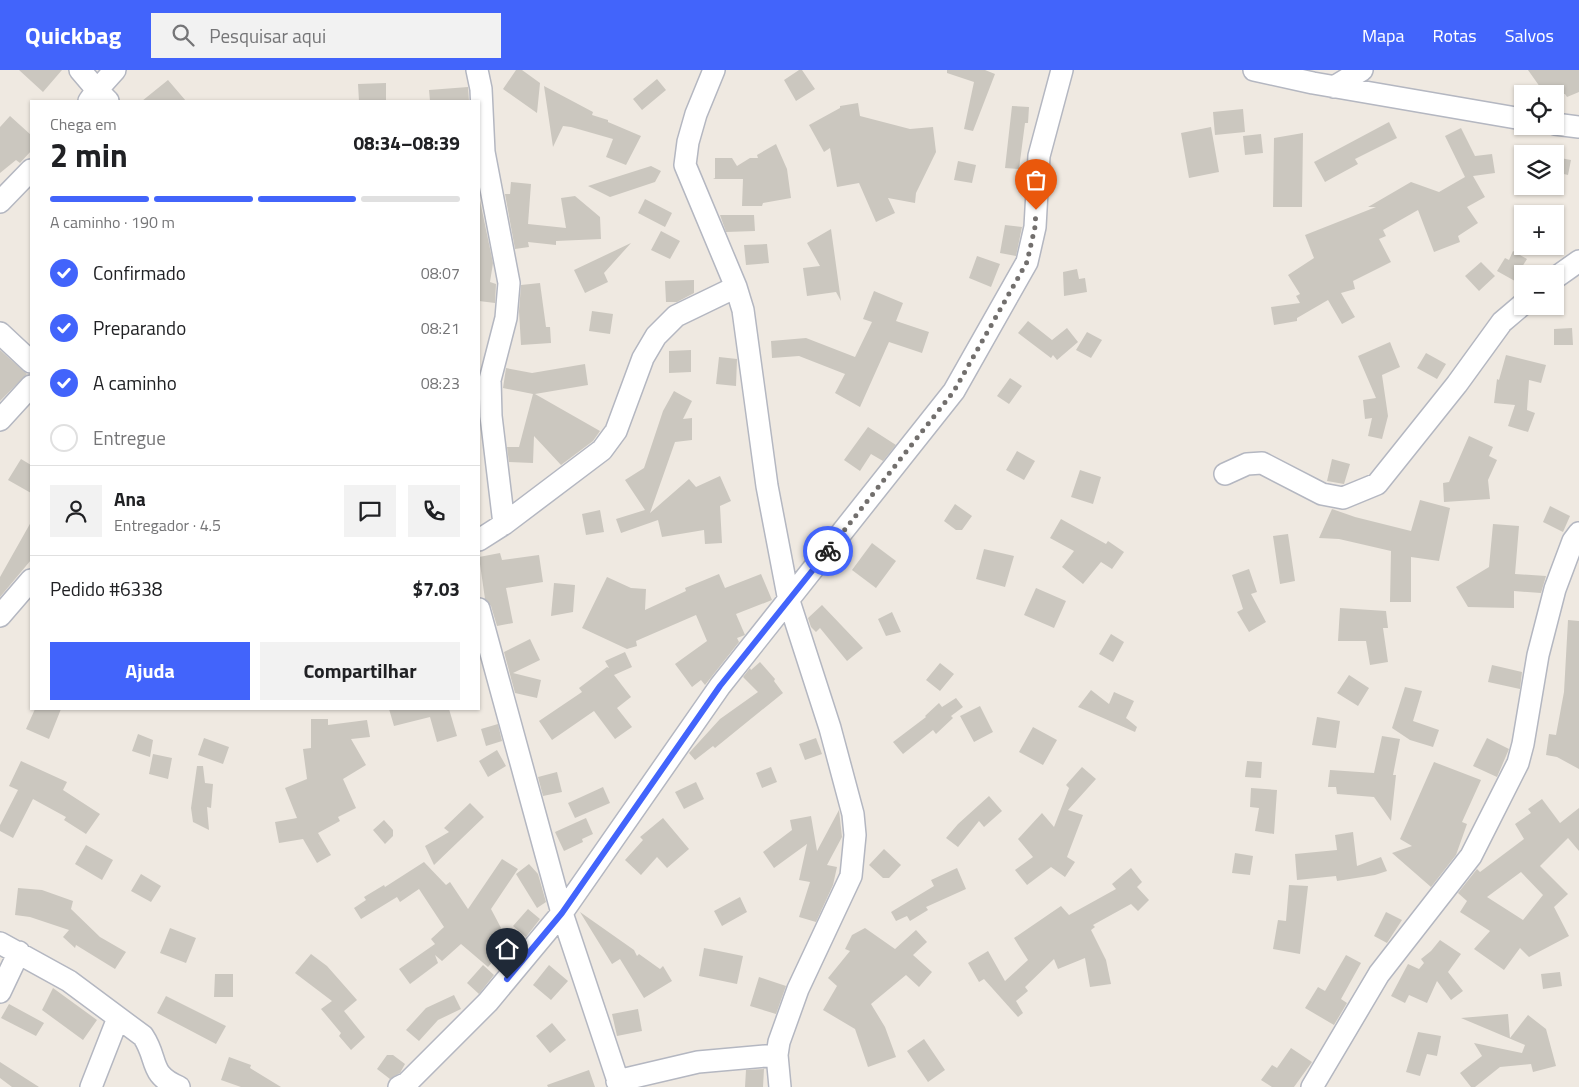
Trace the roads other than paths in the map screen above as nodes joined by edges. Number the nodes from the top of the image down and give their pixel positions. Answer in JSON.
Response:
{"nodes":[{"id":1,"x":80,"y":70,"type":"edge"},
{"id":2,"x":115,"y":70,"type":"edge"},
{"id":3,"x":476,"y":70,"type":"edge"},
{"id":4,"x":714,"y":70,"type":"edge"},
{"id":5,"x":1062,"y":70,"type":"edge"},
{"id":6,"x":1254,"y":70,"type":"edge"},
{"id":7,"x":1362,"y":70,"type":"edge"},
{"id":8,"x":1334,"y":87,"type":"junction"},
{"id":9,"x":98,"y":97,"type":"edge"},
{"id":10,"x":1514,"y":118,"type":"edge"},
{"id":11,"x":1564,"y":125,"type":"edge"},
{"id":12,"x":1579,"y":127,"type":"edge"},
{"id":13,"x":30,"y":171,"type":"edge"},
{"id":14,"x":0,"y":202,"type":"edge"},
{"id":15,"x":1579,"y":261,"type":"edge"},
{"id":16,"x":1564,"y":272,"type":"edge"},
{"id":17,"x":736,"y":287,"type":"junction"},
{"id":18,"x":1514,"y":312,"type":"edge"},
{"id":19,"x":0,"y":333,"type":"edge"},
{"id":20,"x":30,"y":361,"type":"edge"},
{"id":21,"x":30,"y":387,"type":"edge"},
{"id":22,"x":0,"y":420,"type":"edge"},
{"id":23,"x":1225,"y":474,"type":"dead end"},
{"id":24,"x":504,"y":524,"type":"junction"},
{"id":25,"x":1579,"y":533,"type":"edge"},
{"id":26,"x":480,"y":539,"type":"edge"},
{"id":27,"x":30,"y":581,"type":"edge"},
{"id":28,"x":790,"y":600,"type":"junction"},
{"id":29,"x":480,"y":613,"type":"edge"},
{"id":30,"x":0,"y":616,"type":"edge"},
{"id":31,"x":562,"y":913,"type":"junction"},
{"id":32,"x":0,"y":943,"type":"edge"},
{"id":33,"x":19,"y":952,"type":"junction"},
{"id":34,"x":0,"y":992,"type":"edge"},
{"id":35,"x":118,"y":1018,"type":"junction"},
{"id":36,"x":777,"y":1055,"type":"junction"},
{"id":37,"x":619,"y":1084,"type":"edge"},
{"id":38,"x":91,"y":1087,"type":"edge"},
{"id":39,"x":179,"y":1087,"type":"edge"},
{"id":40,"x":399,"y":1087,"type":"edge"},
{"id":41,"x":780,"y":1087,"type":"edge"},
{"id":42,"x":1312,"y":1087,"type":"edge"}],
"edges":[{"from":1,"to":9,"type":"street"},
{"from":2,"to":9,"type":"street"},
{"from":3,"to":24,"type":"street"},
{"from":4,"to":17,"type":"street"},
{"from":5,"to":28,"type":"street"},
{"from":6,"to":8,"type":"street"},
{"from":7,"to":8,"type":"street"},
{"from":8,"to":10,"type":"street"},
{"from":11,"to":12,"type":"street"},
{"from":13,"to":14,"type":"street"},
{"from":15,"to":16,"type":"street"},
{"from":17,"to":24,"type":"street"},
{"from":17,"to":28,"type":"street"},
{"from":18,"to":23,"type":"street"},
{"from":19,"to":20,"type":"street"},
{"from":21,"to":22,"type":"street"},
{"from":24,"to":26,"type":"street"},
{"from":25,"to":42,"type":"street"},
{"from":27,"to":30,"type":"street"},
{"from":28,"to":31,"type":"street"},
{"from":28,"to":36,"type":"street"},
{"from":29,"to":31,"type":"street"},
{"from":31,"to":37,"type":"street"},
{"from":31,"to":40,"type":"street"},
{"from":32,"to":33,"type":"street"},
{"from":33,"to":34,"type":"street"},
{"from":33,"to":35,"type":"street"},
{"from":35,"to":38,"type":"street"},
{"from":35,"to":39,"type":"street"},
{"from":36,"to":37,"type":"street"},
{"from":36,"to":41,"type":"street"}]}
